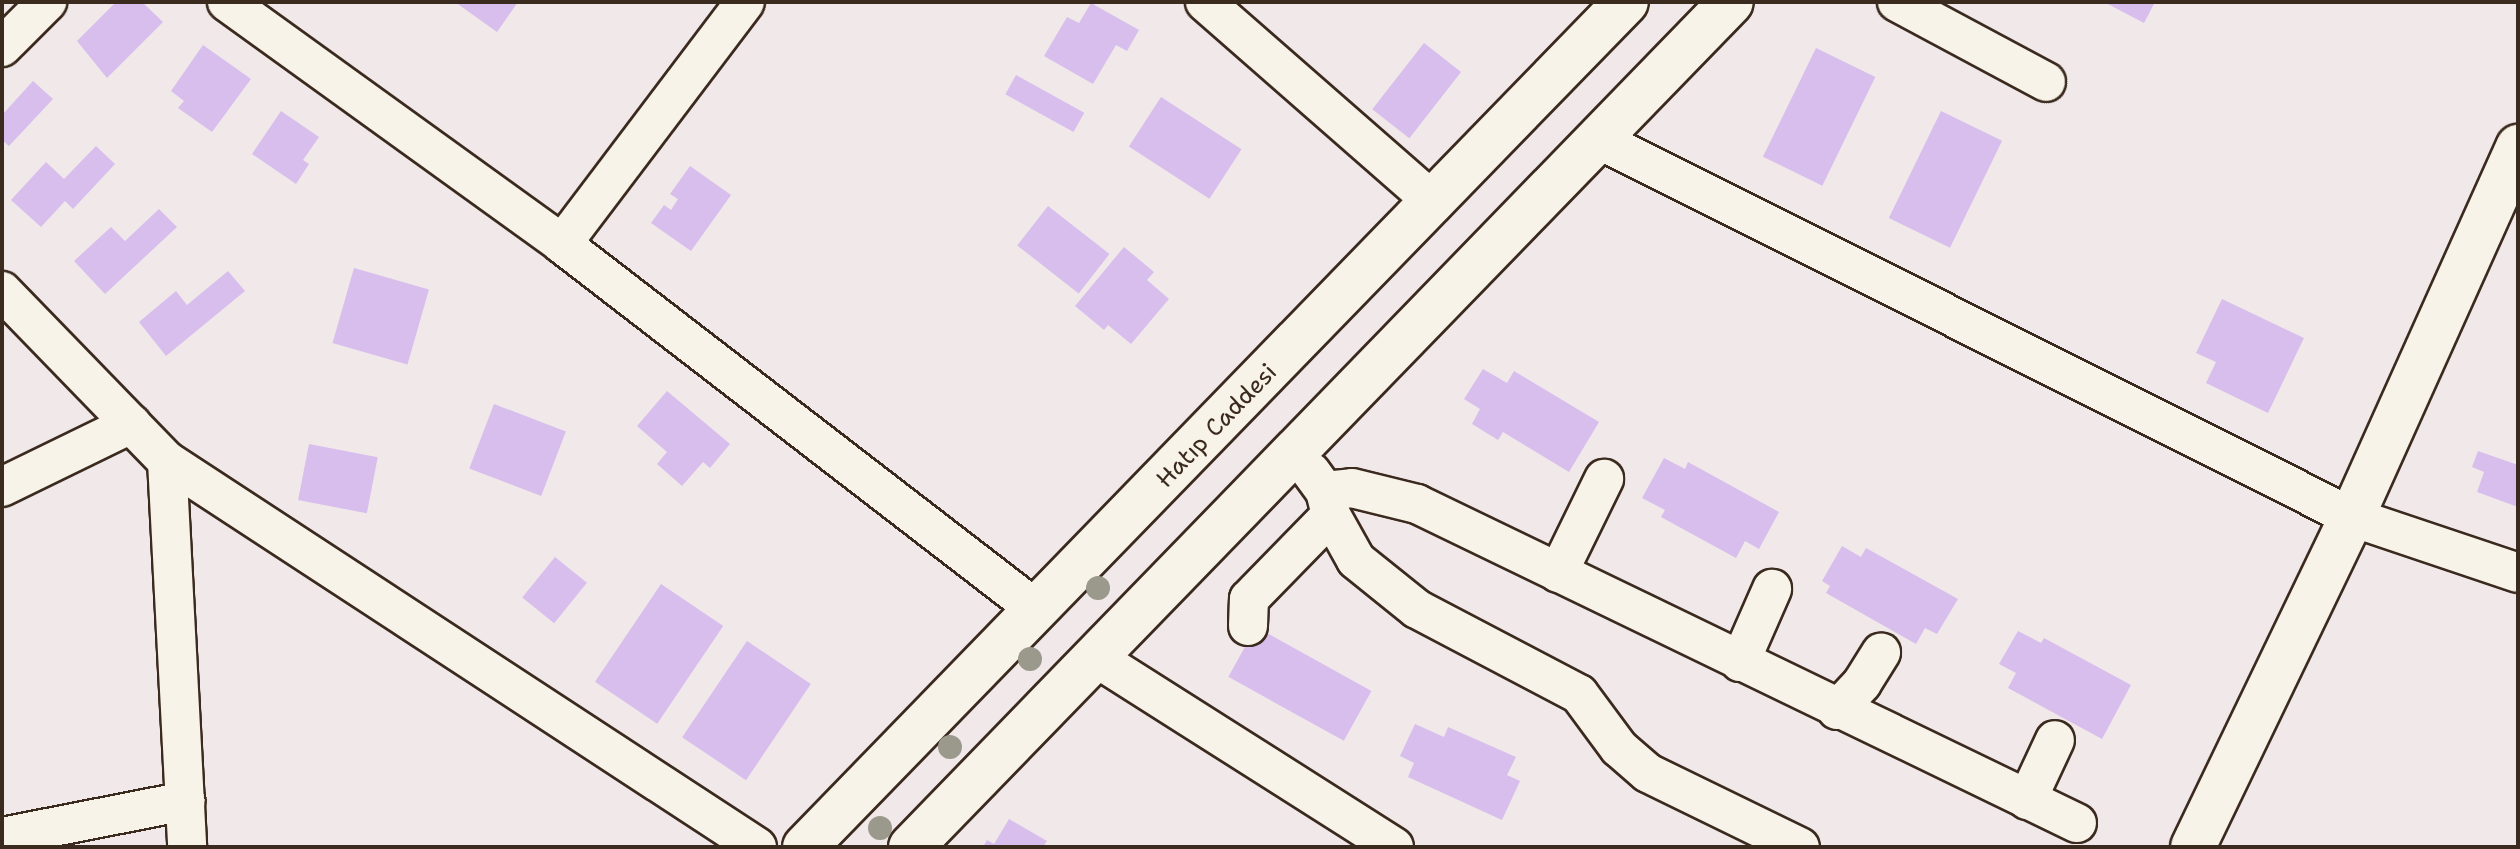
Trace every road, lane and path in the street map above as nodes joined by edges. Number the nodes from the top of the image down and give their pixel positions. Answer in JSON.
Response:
{"nodes":[{"id":1,"x":47,"y":2,"type":"edge"},
{"id":2,"x":227,"y":2,"type":"edge"},
{"id":3,"x":745,"y":2,"type":"edge"},
{"id":4,"x":1205,"y":2,"type":"edge"},
{"id":5,"x":1626,"y":2,"type":"edge"},
{"id":6,"x":1731,"y":2,"type":"edge"},
{"id":7,"x":1897,"y":2,"type":"edge"},
{"id":8,"x":2,"y":47,"type":"edge"},
{"id":9,"x":2046,"y":82,"type":"dead end"},
{"id":10,"x":1598,"y":139,"type":"junction"},
{"id":11,"x":2518,"y":147,"type":"edge"},
{"id":12,"x":1435,"y":203,"type":"junction"},
{"id":13,"x":562,"y":244,"type":"junction"},
{"id":14,"x":2,"y":291,"type":"edge"},
{"id":15,"x":131,"y":424,"type":"junction"},
{"id":16,"x":1294,"y":451,"type":"junction"},
{"id":17,"x":167,"y":461,"type":"junction"},
{"id":18,"x":1604,"y":479,"type":"dead end"},
{"id":19,"x":2,"y":487,"type":"edge"},
{"id":20,"x":1328,"y":503,"type":"junction"},
{"id":21,"x":2352,"y":517,"type":"junction"},
{"id":22,"x":1558,"y":573,"type":"junction"},
{"id":23,"x":2518,"y":573,"type":"edge"},
{"id":24,"x":1772,"y":589,"type":"dead end"},
{"id":25,"x":1037,"y":610,"type":"junction"},
{"id":26,"x":1248,"y":626,"type":"dead end"},
{"id":27,"x":1881,"y":652,"type":"dead end"},
{"id":28,"x":1095,"y":657,"type":"junction"},
{"id":29,"x":1740,"y":662,"type":"junction"},
{"id":30,"x":1837,"y":710,"type":"junction"},
{"id":31,"x":2055,"y":740,"type":"dead end"},
{"id":32,"x":2027,"y":800,"type":"junction"},
{"id":33,"x":185,"y":801,"type":"junction"},
{"id":34,"x":2077,"y":823,"type":"dead end"},
{"id":35,"x":2,"y":837,"type":"edge"},
{"id":36,"x":1752,"y":837,"type":"edge"},
{"id":37,"x":187,"y":847,"type":"edge"},
{"id":38,"x":757,"y":847,"type":"edge"},
{"id":39,"x":805,"y":847,"type":"edge"},
{"id":40,"x":911,"y":847,"type":"edge"},
{"id":41,"x":1394,"y":847,"type":"edge"},
{"id":42,"x":1800,"y":847,"type":"edge"},
{"id":43,"x":2193,"y":847,"type":"edge"}],
"edges":[{"from":1,"to":8,"type":"street"},
{"from":2,"to":13,"type":"street"},
{"from":3,"to":13,"type":"street"},
{"from":4,"to":12,"type":"street"},
{"from":5,"to":12,"type":"main road","name":"Hatıp Caddesi"},
{"from":6,"to":10,"type":"main road"},
{"from":7,"to":9,"type":"street"},
{"from":10,"to":16,"type":"main road"},
{"from":10,"to":21,"type":"street"},
{"from":11,"to":21,"type":"main road"},
{"from":12,"to":25,"type":"main road","name":"Hatıp Caddesi"},
{"from":13,"to":25,"type":"street"},
{"from":14,"to":15,"type":"street"},
{"from":15,"to":17,"type":"street"},
{"from":15,"to":19,"type":"street"},
{"from":16,"to":20,"type":"street"},
{"from":16,"to":28,"type":"main road"},
{"from":17,"to":33,"type":"street"},
{"from":17,"to":38,"type":"street"},
{"from":18,"to":22,"type":"street"},
{"from":20,"to":22,"type":"street"},
{"from":20,"to":26,"type":"street"},
{"from":20,"to":36,"type":"street"},
{"from":21,"to":23,"type":"street"},
{"from":21,"to":43,"type":"main road"},
{"from":22,"to":29,"type":"street"},
{"from":24,"to":29,"type":"street"},
{"from":25,"to":39,"type":"main road","name":"Hatıp Caddesi"},
{"from":27,"to":30,"type":"street"},
{"from":28,"to":40,"type":"main road"},
{"from":28,"to":41,"type":"street"},
{"from":29,"to":30,"type":"street"},
{"from":30,"to":32,"type":"street"},
{"from":31,"to":32,"type":"street"},
{"from":32,"to":34,"type":"street"},
{"from":33,"to":35,"type":"street"},
{"from":33,"to":37,"type":"street"},
{"from":36,"to":42,"type":"street"}]}
